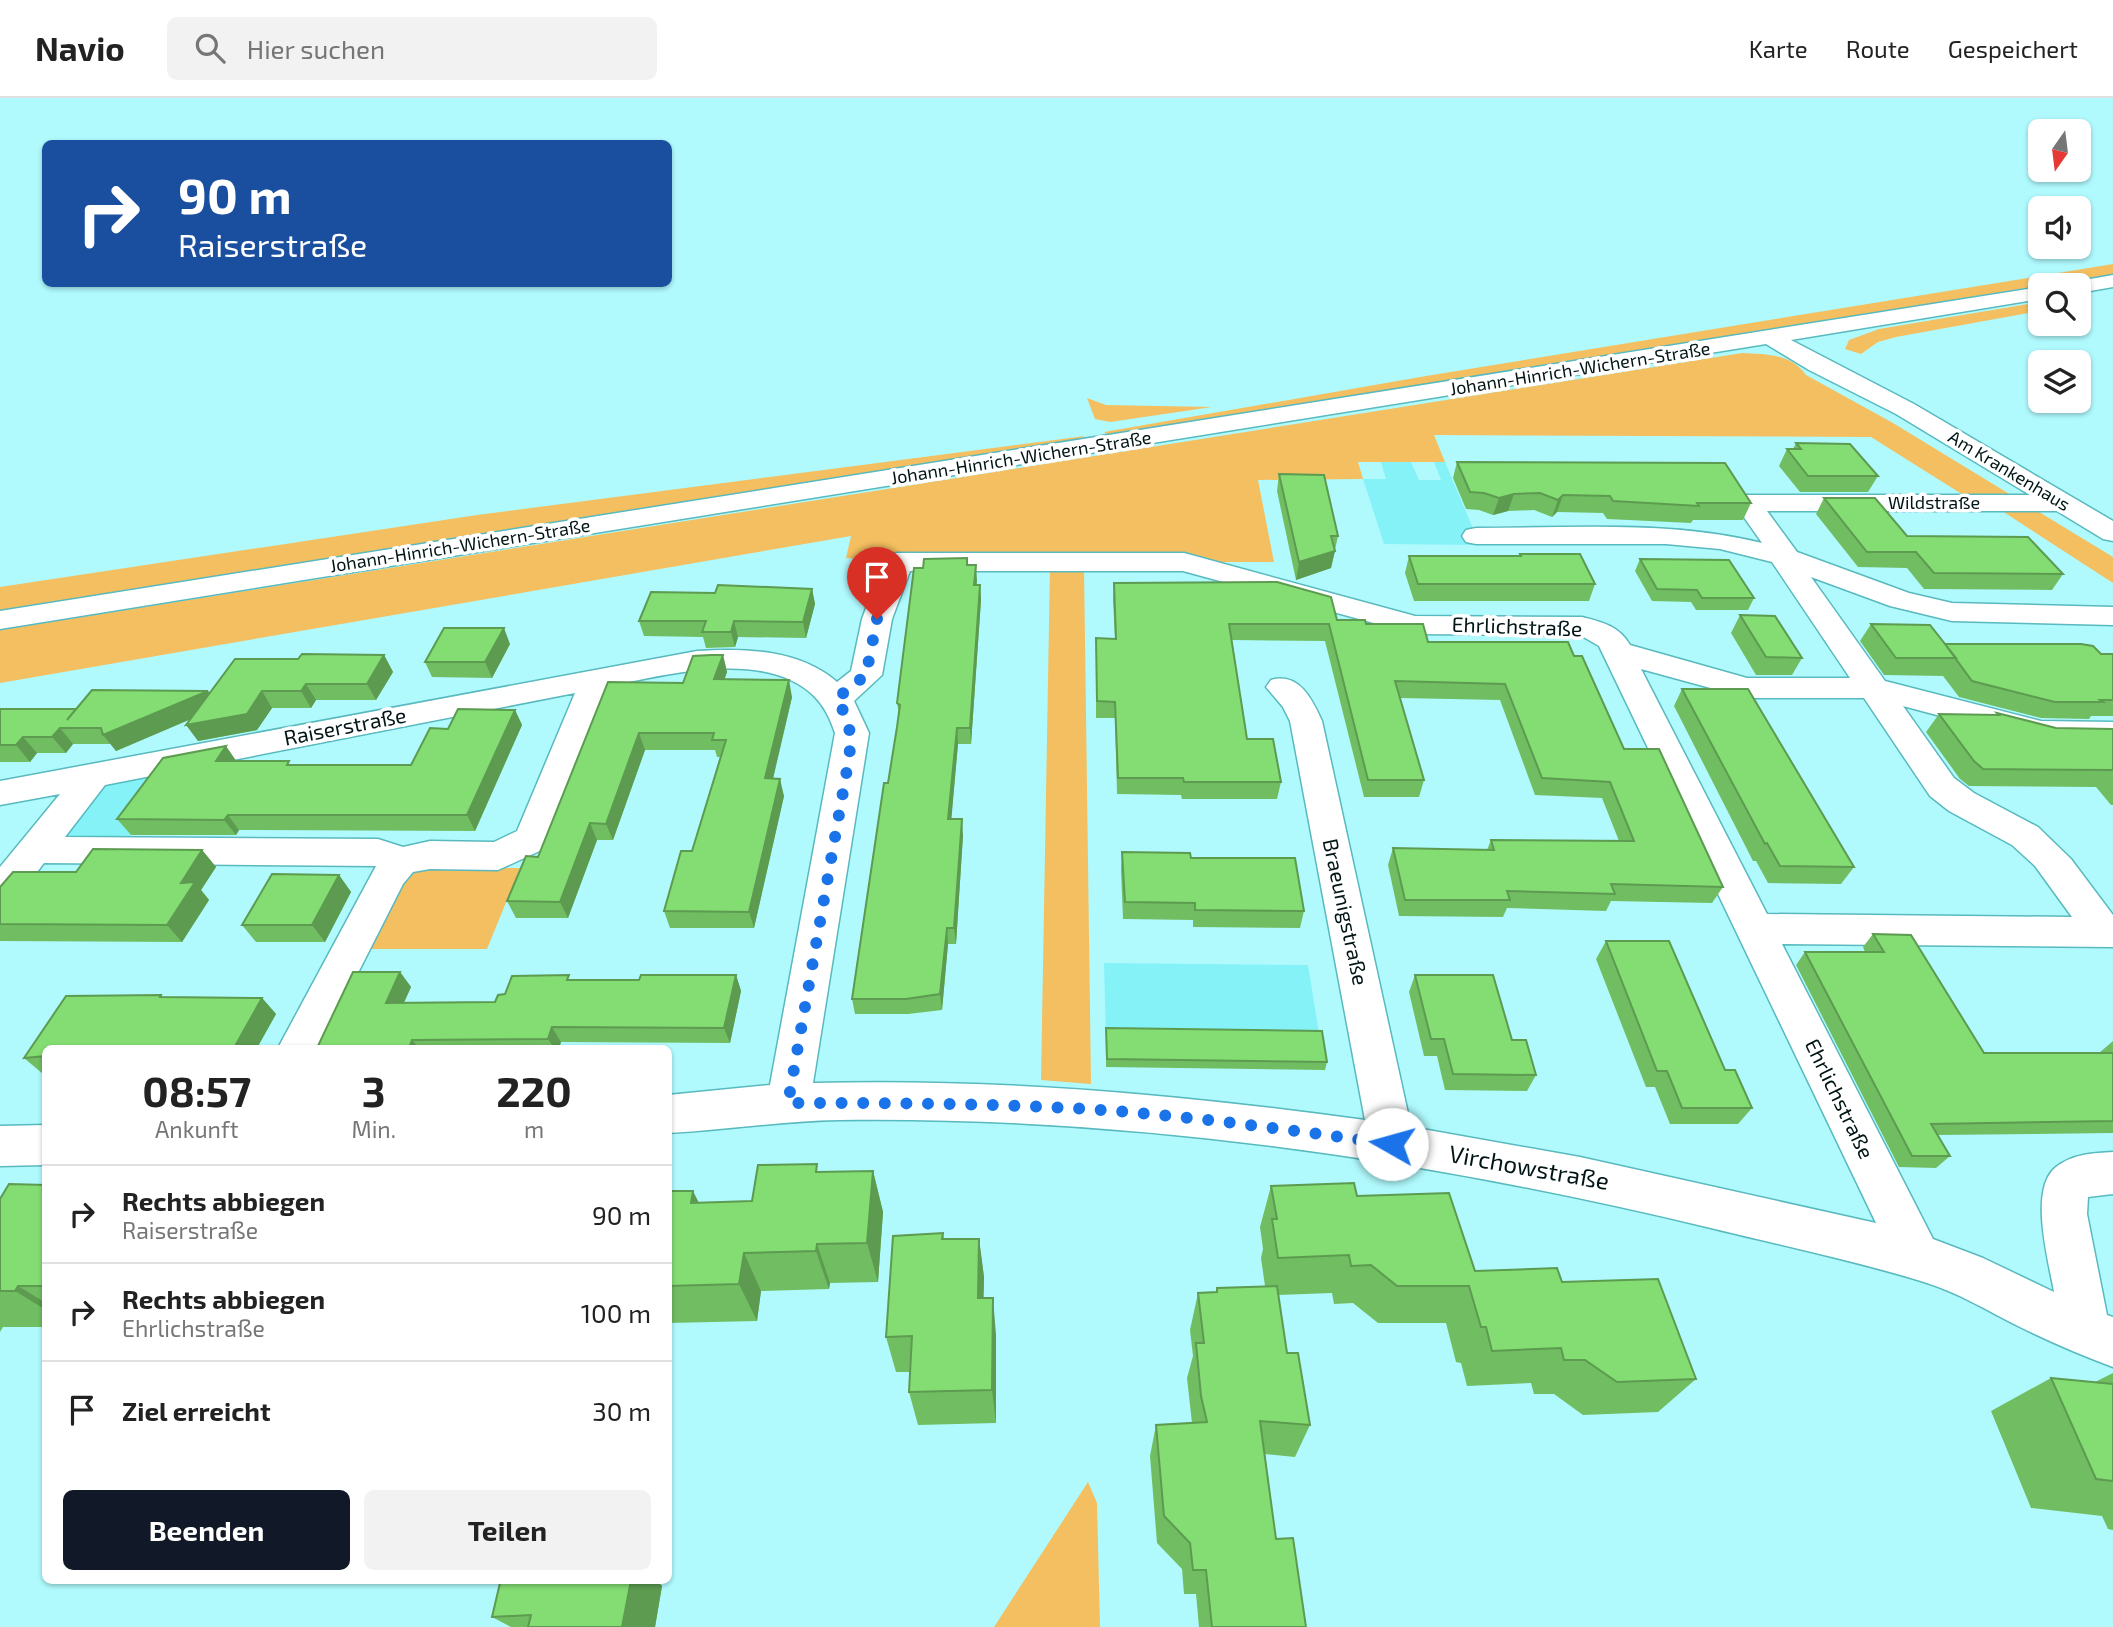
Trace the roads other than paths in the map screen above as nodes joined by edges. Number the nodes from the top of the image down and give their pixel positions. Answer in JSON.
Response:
{"nodes":[{"id":1,"x":2113,"y":281,"type":"edge"},
{"id":2,"x":2091,"y":285,"type":"edge"},
{"id":3,"x":2028,"y":295,"type":"edge"},
{"id":4,"x":1783,"y":335,"type":"junction"},
{"id":5,"x":2063,"y":503,"type":"junction"},
{"id":6,"x":2113,"y":533,"type":"edge"},
{"id":7,"x":1476,"y":536,"type":"dead end"},
{"id":8,"x":1784,"y":557,"type":"junction"},
{"id":9,"x":2113,"y":616,"type":"edge"},
{"id":10,"x":0,"y":620,"type":"edge"},
{"id":11,"x":1618,"y":652,"type":"junction"},
{"id":12,"x":597,"y":679,"type":"junction"},
{"id":13,"x":1282,"y":687,"type":"dead end"},
{"id":14,"x":1873,"y":688,"type":"junction"},
{"id":15,"x":836,"y":699,"type":"junction"},
{"id":16,"x":2113,"y":733,"type":"edge"},
{"id":17,"x":94,"y":775,"type":"junction"},
{"id":18,"x":0,"y":793,"type":"edge"},
{"id":19,"x":34,"y":850,"type":"junction"},
{"id":20,"x":401,"y":861,"type":"junction"},
{"id":21,"x":0,"y":892,"type":"edge"},
{"id":22,"x":1754,"y":929,"type":"junction"},
{"id":23,"x":2108,"y":932,"type":"edge"},
{"id":24,"x":301,"y":1045,"type":"edge"},
{"id":25,"x":788,"y":1103,"type":"junction"},
{"id":26,"x":672,"y":1114,"type":"edge"},
{"id":27,"x":1392,"y":1144,"type":"junction"},
{"id":28,"x":42,"y":1145,"type":"edge"},
{"id":29,"x":0,"y":1146,"type":"edge"},
{"id":30,"x":2113,"y":1172,"type":"edge"},
{"id":31,"x":1917,"y":1257,"type":"junction"},
{"id":32,"x":2099,"y":1337,"type":"edge"}],
"edges":[{"from":1,"to":2,"type":"street"},
{"from":3,"to":4,"type":"street","name":"Johann-Hinrich-Wichern-Straße"},
{"from":4,"to":5,"type":"street","name":"Am Krankenhaus"},
{"from":4,"to":10,"type":"street","name":"Johann-Hinrich-Wichern-Straße"},
{"from":5,"to":6,"type":"street","name":"Am Krankenhaus"},
{"from":5,"to":8,"type":"street","name":"Wildstraße"},
{"from":7,"to":8,"type":"street"},
{"from":8,"to":9,"type":"street"},
{"from":8,"to":14,"type":"street","name":"Wildstraße"},
{"from":11,"to":14,"type":"street"},
{"from":11,"to":15,"type":"street","name":"Ehrlichstraße"},
{"from":11,"to":22,"type":"street","name":"Ehrlichstraße"},
{"from":12,"to":15,"type":"street","name":"Raiserstraße"},
{"from":12,"to":17,"type":"street","name":"Raiserstraße"},
{"from":12,"to":20,"type":"street"},
{"from":13,"to":27,"type":"street","name":"Braeunigstraße"},
{"from":14,"to":16,"type":"street"},
{"from":14,"to":23,"type":"street","name":"Wildstraße"},
{"from":15,"to":25,"type":"street","name":"Raiserstraße"},
{"from":17,"to":18,"type":"street","name":"Raiserstraße"},
{"from":17,"to":19,"type":"street"},
{"from":19,"to":20,"type":"street"},
{"from":19,"to":21,"type":"street"},
{"from":20,"to":24,"type":"street"},
{"from":22,"to":23,"type":"street","name":"Wildstraße"},
{"from":22,"to":31,"type":"street","name":"Ehrlichstraße"},
{"from":25,"to":26,"type":"street","name":"Virchowstraße"},
{"from":25,"to":27,"type":"street","name":"Virchowstraße"},
{"from":27,"to":31,"type":"street","name":"Virchowstraße"},
{"from":28,"to":29,"type":"street"},
{"from":30,"to":32,"type":"street"},
{"from":31,"to":32,"type":"street","name":"Virchowstraße"}]}
